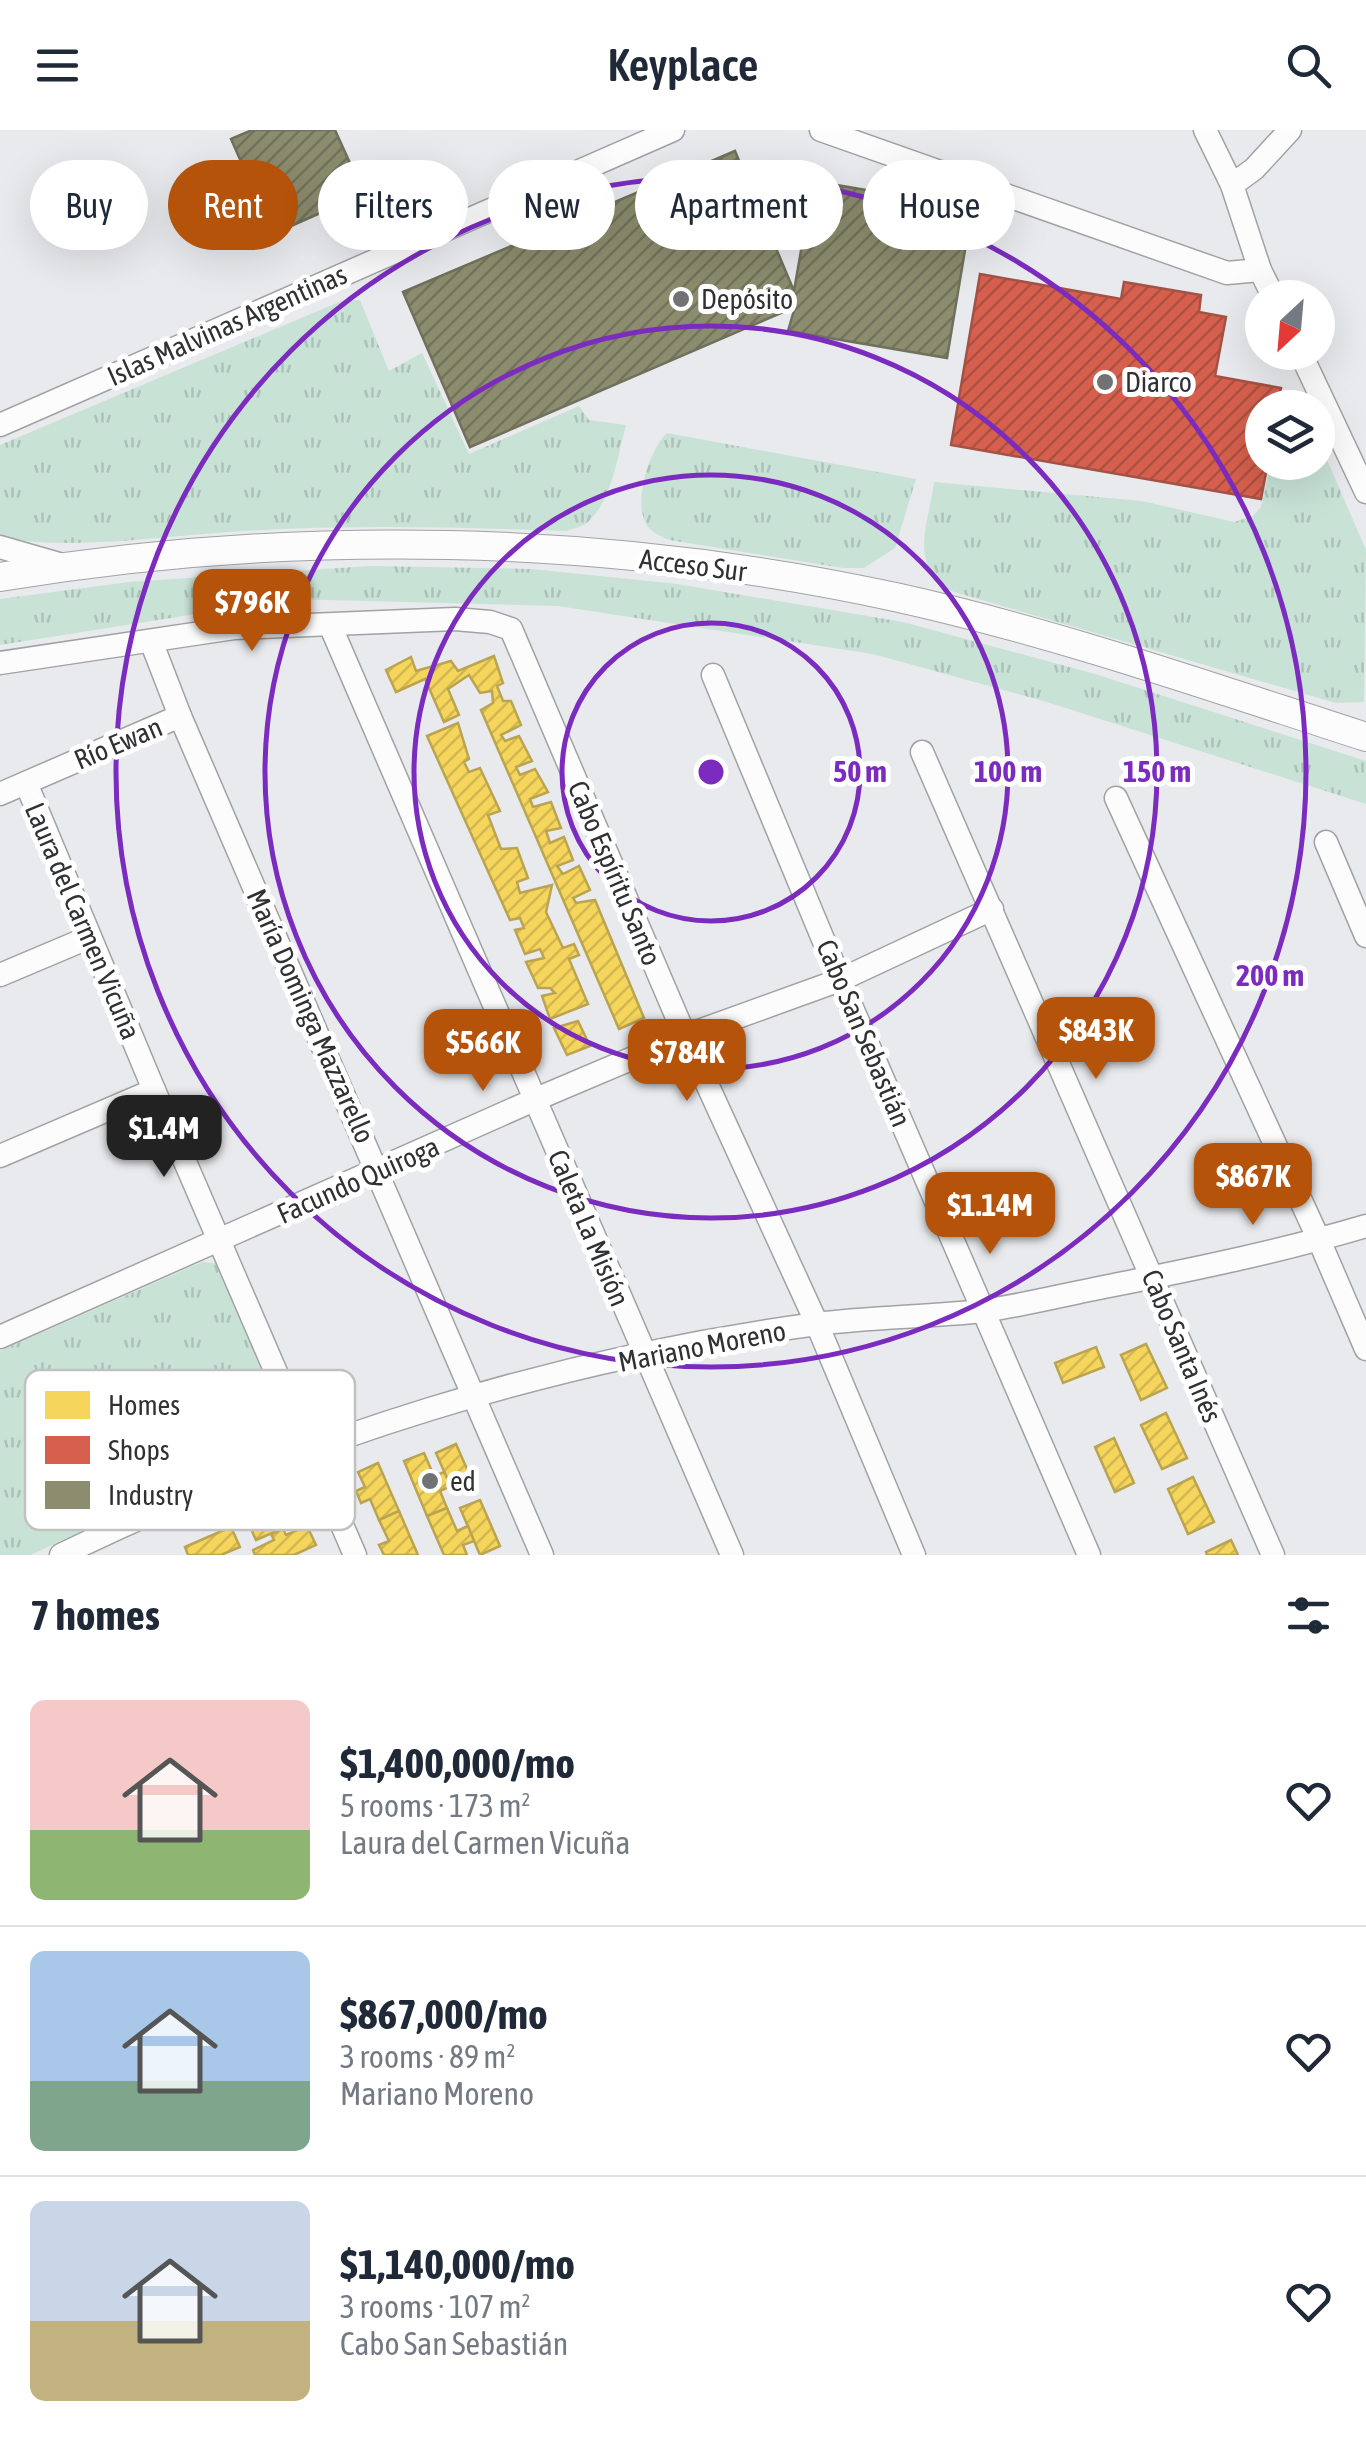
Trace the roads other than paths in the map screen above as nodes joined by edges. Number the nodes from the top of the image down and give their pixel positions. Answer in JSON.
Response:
{"nodes":[{"id":1,"x":673,"y":130,"type":"edge"},
{"id":2,"x":821,"y":130,"type":"edge"},
{"id":3,"x":1205,"y":130,"type":"edge"},
{"id":4,"x":1290,"y":130,"type":"edge"},
{"id":5,"x":1232,"y":185,"type":"junction"},
{"id":6,"x":1260,"y":270,"type":"junction"},
{"id":7,"x":1265,"y":280,"type":"edge"},
{"id":8,"x":1308,"y":370,"type":"edge"},
{"id":9,"x":0,"y":425,"type":"edge"},
{"id":10,"x":1366,"y":492,"type":"edge"},
{"id":11,"x":0,"y":547,"type":"edge"},
{"id":12,"x":66,"y":566,"type":"junction"},
{"id":13,"x":0,"y":577,"type":"edge"},
{"id":14,"x":330,"y":625,"type":"junction"},
{"id":15,"x":151,"y":642,"type":"junction"},
{"id":16,"x":0,"y":663,"type":"edge"},
{"id":17,"x":713,"y":675,"type":"dead end"},
{"id":18,"x":180,"y":716,"type":"junction"},
{"id":19,"x":1359,"y":727,"type":"edge"},
{"id":20,"x":922,"y":752,"type":"dead end"},
{"id":21,"x":26,"y":783,"type":"junction"},
{"id":22,"x":0,"y":794,"type":"edge"},
{"id":23,"x":1116,"y":798,"type":"dead end"},
{"id":24,"x":1326,"y":842,"type":"dead end"},
{"id":25,"x":992,"y":909,"type":"junction"},
{"id":26,"x":1366,"y":936,"type":"edge"},
{"id":27,"x":90,"y":937,"type":"junction"},
{"id":28,"x":0,"y":974,"type":"edge"},
{"id":29,"x":840,"y":980,"type":"junction"},
{"id":30,"x":684,"y":1036,"type":"junction"},
{"id":31,"x":154,"y":1090,"type":"junction"},
{"id":32,"x":534,"y":1100,"type":"junction"},
{"id":33,"x":0,"y":1156,"type":"edge"},
{"id":34,"x":378,"y":1170,"type":"junction"},
{"id":35,"x":1366,"y":1226,"type":"edge"},
{"id":36,"x":1320,"y":1240,"type":"junction"},
{"id":37,"x":220,"y":1242,"type":"junction"},
{"id":38,"x":1152,"y":1277,"type":"junction"},
{"id":39,"x":984,"y":1310,"type":"junction"},
{"id":40,"x":816,"y":1324,"type":"junction"},
{"id":41,"x":0,"y":1338,"type":"edge"},
{"id":42,"x":1366,"y":1349,"type":"edge"},
{"id":43,"x":644,"y":1354,"type":"junction"},
{"id":44,"x":277,"y":1370,"type":"edge"},
{"id":45,"x":473,"y":1395,"type":"junction"},
{"id":46,"x":355,"y":1435,"type":"edge"},
{"id":47,"x":113,"y":1530,"type":"edge"},
{"id":48,"x":345,"y":1530,"type":"edge"},
{"id":49,"x":61,"y":1555,"type":"edge"},
{"id":50,"x":355,"y":1555,"type":"edge"},
{"id":51,"x":542,"y":1555,"type":"edge"},
{"id":52,"x":732,"y":1555,"type":"edge"},
{"id":53,"x":914,"y":1555,"type":"edge"},
{"id":54,"x":1088,"y":1555,"type":"edge"},
{"id":55,"x":1273,"y":1555,"type":"edge"}],
"edges":[{"from":1,"to":9,"type":"street","name":"Islas Malvinas Argentinas"},
{"from":2,"to":6,"type":"street"},
{"from":3,"to":5,"type":"street"},
{"from":4,"to":5,"type":"street"},
{"from":5,"to":6,"type":"street"},
{"from":6,"to":7,"type":"street"},
{"from":8,"to":10,"type":"street"},
{"from":11,"to":12,"type":"street"},
{"from":12,"to":13,"type":"main road","name":"Acceso Sur"},
{"from":12,"to":19,"type":"main road","name":"Acceso Sur"},
{"from":14,"to":15,"type":"street"},
{"from":14,"to":30,"type":"street","name":"Cabo Espíritu Santo"},
{"from":14,"to":32,"type":"street","name":"Caleta La Misión"},
{"from":15,"to":16,"type":"street"},
{"from":15,"to":18,"type":"street","name":"María Dominga Mazzarello"},
{"from":17,"to":29,"type":"street","name":"Cabo San Sebastián"},
{"from":18,"to":21,"type":"street","name":"Río Ewan"},
{"from":18,"to":34,"type":"street","name":"María Dominga Mazzarello"},
{"from":20,"to":25,"type":"street","name":"Cabo Santa Inés"},
{"from":21,"to":22,"type":"street","name":"Río Ewan"},
{"from":21,"to":27,"type":"street","name":"Laura del Carmen Vicuña"},
{"from":23,"to":36,"type":"street"},
{"from":24,"to":26,"type":"street"},
{"from":25,"to":29,"type":"street","name":"Facundo Quiroga"},
{"from":25,"to":38,"type":"street","name":"Cabo Santa Inés"},
{"from":27,"to":28,"type":"street"},
{"from":27,"to":31,"type":"street","name":"Laura del Carmen Vicuña"},
{"from":29,"to":30,"type":"street","name":"Facundo Quiroga"},
{"from":29,"to":39,"type":"street","name":"Cabo San Sebastián"},
{"from":30,"to":32,"type":"street","name":"Facundo Quiroga"},
{"from":30,"to":40,"type":"street","name":"Cabo Espíritu Santo"},
{"from":31,"to":33,"type":"street"},
{"from":31,"to":37,"type":"street","name":"Laura del Carmen Vicuña"},
{"from":32,"to":34,"type":"street","name":"Facundo Quiroga"},
{"from":32,"to":43,"type":"street","name":"Caleta La Misión"},
{"from":34,"to":37,"type":"street","name":"Facundo Quiroga"},
{"from":34,"to":45,"type":"street","name":"María Dominga Mazzarello"},
{"from":35,"to":36,"type":"street","name":"Mariano Moreno"},
{"from":36,"to":38,"type":"street","name":"Mariano Moreno"},
{"from":36,"to":42,"type":"street"},
{"from":37,"to":41,"type":"street","name":"Facundo Quiroga"},
{"from":37,"to":44,"type":"street","name":"Laura del Carmen Vicuña"},
{"from":38,"to":39,"type":"street","name":"Mariano Moreno"},
{"from":38,"to":55,"type":"street","name":"Cabo Santa Inés"},
{"from":39,"to":40,"type":"street","name":"Mariano Moreno"},
{"from":39,"to":54,"type":"street","name":"Cabo San Sebastián"},
{"from":40,"to":43,"type":"street","name":"Mariano Moreno"},
{"from":40,"to":53,"type":"street","name":"Cabo Espíritu Santo"},
{"from":43,"to":45,"type":"street","name":"Mariano Moreno"},
{"from":43,"to":52,"type":"street","name":"Caleta La Misión"},
{"from":45,"to":46,"type":"street","name":"Mariano Moreno"},
{"from":45,"to":51,"type":"street","name":"María Dominga Mazzarello"},
{"from":47,"to":49,"type":"street","name":"Mariano Moreno"},
{"from":48,"to":50,"type":"street","name":"Laura del Carmen Vicuña"}]}
